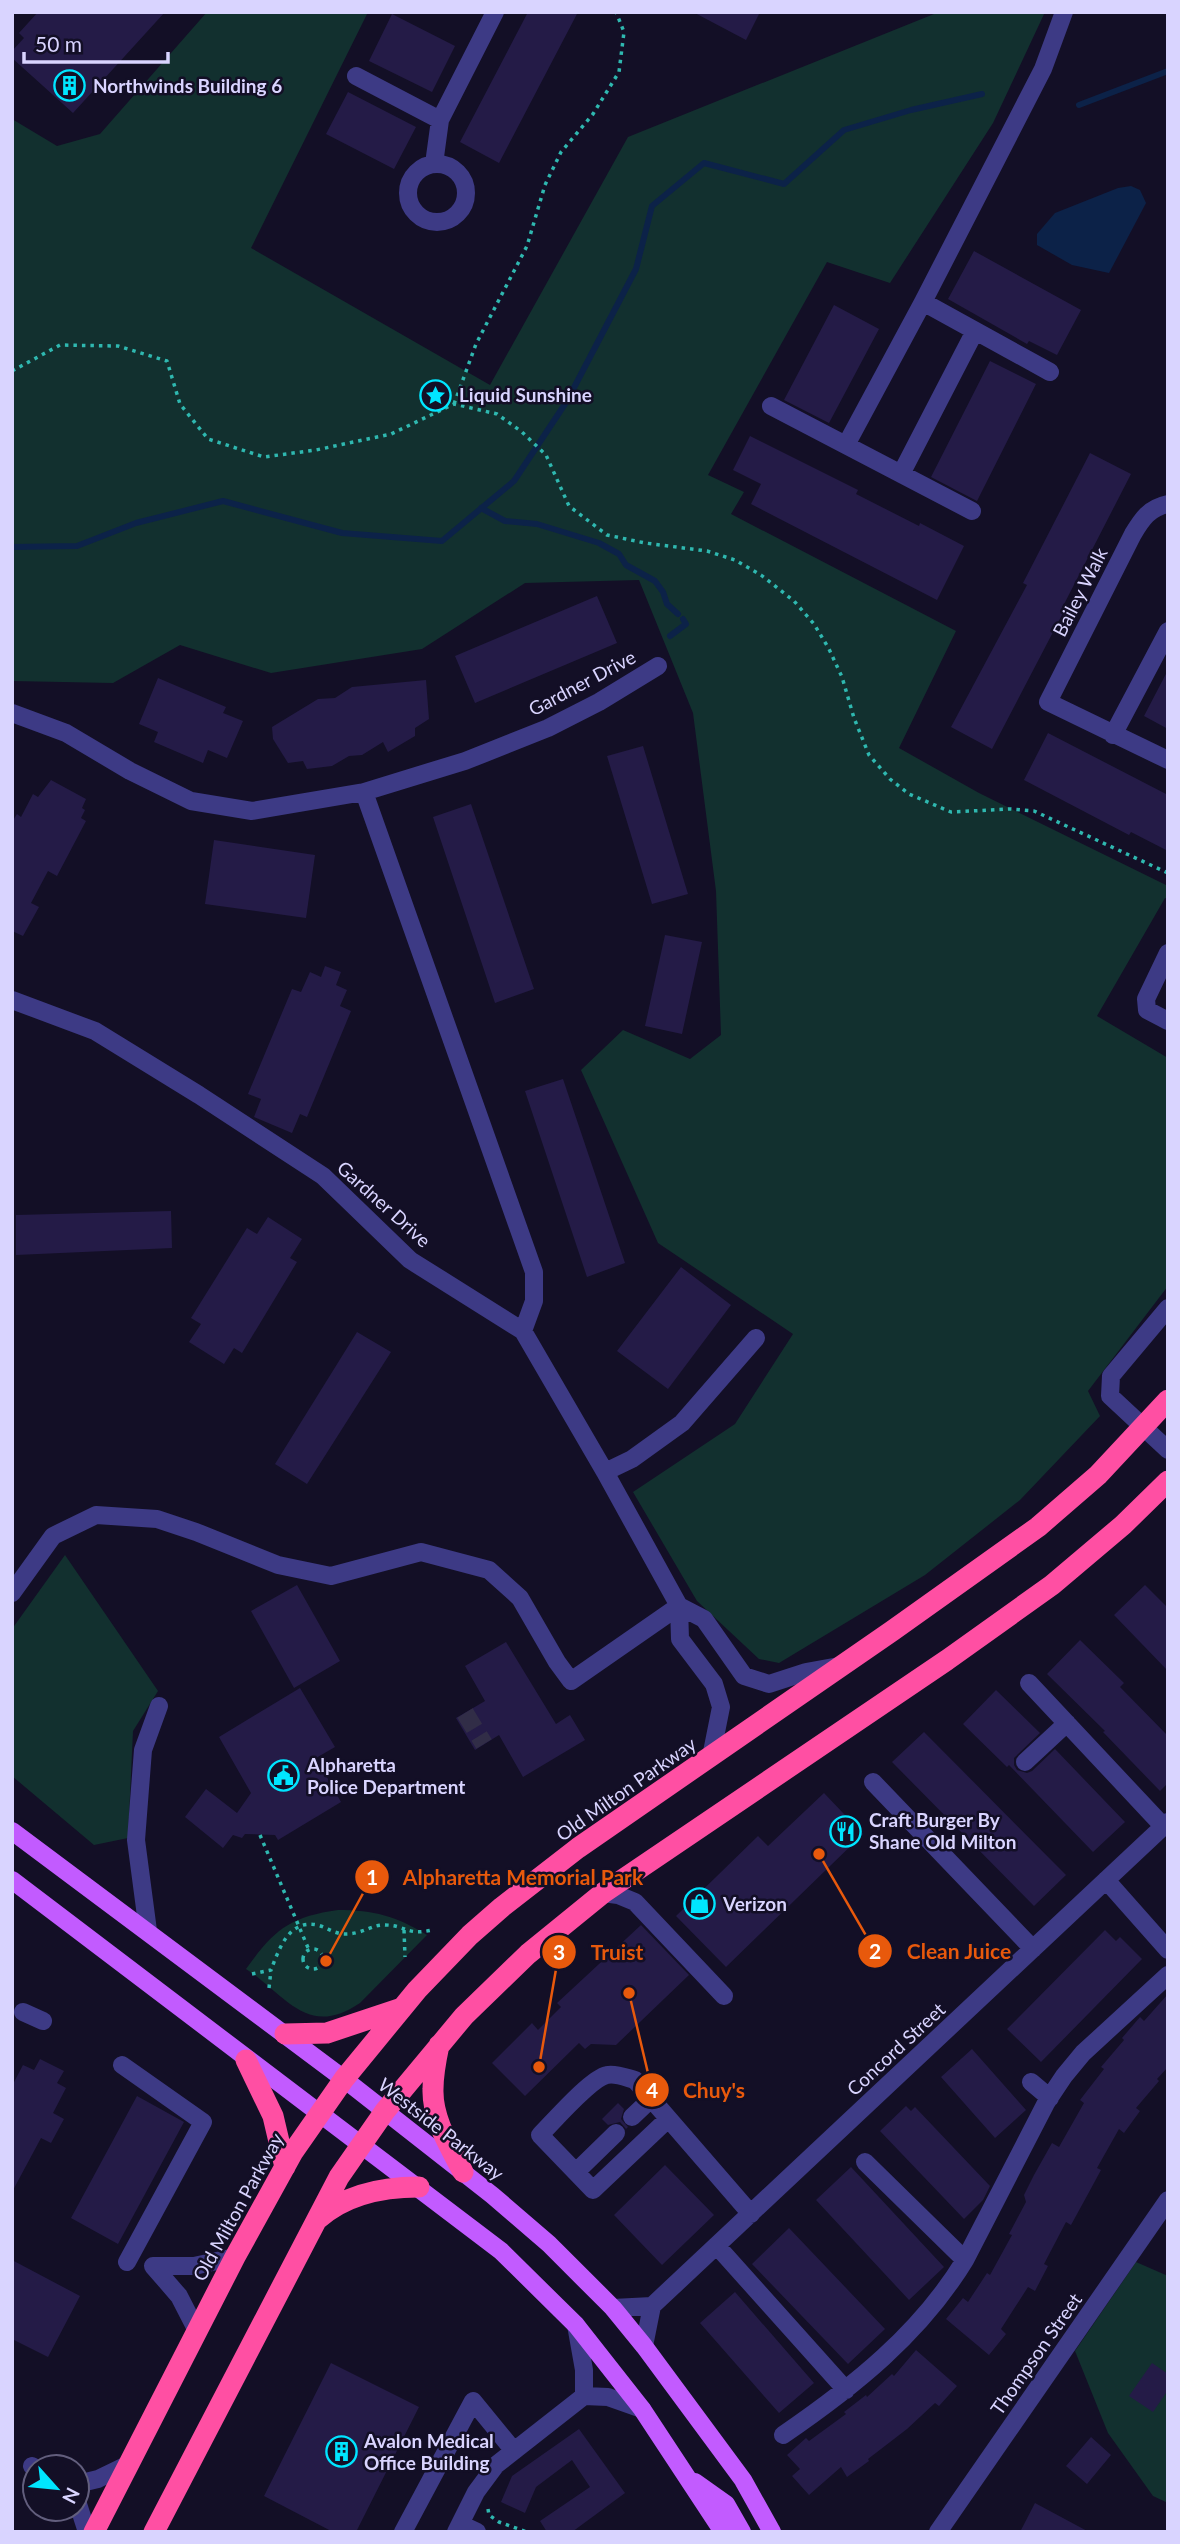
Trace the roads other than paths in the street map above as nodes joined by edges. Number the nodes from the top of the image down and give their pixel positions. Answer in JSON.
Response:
{"nodes":[{"id":1,"x":495,"y":12,"type":"edge"},
{"id":2,"x":1064,"y":12,"type":"edge"},
{"id":3,"x":356,"y":76,"type":"dead end"},
{"id":4,"x":440,"y":120,"type":"junction"},
{"id":5,"x":434,"y":164,"type":"dead end"},
{"id":6,"x":923,"y":302,"type":"junction"},
{"id":7,"x":975,"y":331,"type":"junction"},
{"id":8,"x":1050,"y":372,"type":"dead end"},
{"id":9,"x":771,"y":406,"type":"dead end"},
{"id":10,"x":846,"y":445,"type":"junction"},
{"id":11,"x":901,"y":474,"type":"junction"},
{"id":12,"x":1162,"y":505,"type":"edge"},
{"id":13,"x":972,"y":511,"type":"dead end"},
{"id":14,"x":1168,"y":631,"type":"edge"},
{"id":15,"x":658,"y":666,"type":"dead end"},
{"id":16,"x":12,"y":713,"type":"edge"},
{"id":17,"x":1113,"y":735,"type":"junction"},
{"id":18,"x":1168,"y":760,"type":"edge"},
{"id":19,"x":364,"y":792,"type":"junction"},
{"id":20,"x":1168,"y":953,"type":"edge"},
{"id":21,"x":12,"y":1000,"type":"edge"},
{"id":22,"x":1168,"y":1021,"type":"edge"},
{"id":23,"x":1168,"y":1308,"type":"edge"},
{"id":24,"x":523,"y":1331,"type":"junction"},
{"id":25,"x":756,"y":1338,"type":"dead end"},
{"id":26,"x":1168,"y":1400,"type":"edge"},
{"id":27,"x":1143,"y":1428,"type":"junction"},
{"id":28,"x":1168,"y":1450,"type":"edge"},
{"id":29,"x":605,"y":1472,"type":"junction"},
{"id":30,"x":1168,"y":1481,"type":"edge"},
{"id":31,"x":12,"y":1593,"type":"edge"},
{"id":32,"x":679,"y":1606,"type":"junction"},
{"id":33,"x":844,"y":1665,"type":"junction"},
{"id":34,"x":1029,"y":1683,"type":"dead end"},
{"id":35,"x":159,"y":1706,"type":"dead end"},
{"id":36,"x":1067,"y":1723,"type":"junction"},
{"id":37,"x":711,"y":1757,"type":"junction"},
{"id":38,"x":1025,"y":1762,"type":"dead end"},
{"id":39,"x":873,"y":1782,"type":"dead end"},
{"id":40,"x":1165,"y":1824,"type":"edge"},
{"id":41,"x":12,"y":1830,"type":"edge"},
{"id":42,"x":644,"y":1866,"type":"junction"},
{"id":43,"x":12,"y":1880,"type":"edge"},
{"id":44,"x":1106,"y":1880,"type":"junction"},
{"id":45,"x":603,"y":1893,"type":"junction"},
{"id":46,"x":635,"y":1902,"type":"junction"},
{"id":47,"x":148,"y":1931,"type":"junction"},
{"id":48,"x":1034,"y":1948,"type":"junction"},
{"id":49,"x":1168,"y":1950,"type":"edge"},
{"id":50,"x":1168,"y":1975,"type":"edge"},
{"id":51,"x":724,"y":1996,"type":"dead end"},
{"id":52,"x":400,"y":2008,"type":"junction"},
{"id":53,"x":23,"y":2012,"type":"dead end"},
{"id":54,"x":43,"y":2021,"type":"dead end"},
{"id":55,"x":285,"y":2034,"type":"junction"},
{"id":56,"x":439,"y":2044,"type":"junction"},
{"id":57,"x":246,"y":2060,"type":"junction"},
{"id":58,"x":122,"y":2065,"type":"dead end"},
{"id":59,"x":344,"y":2079,"type":"junction"},
{"id":60,"x":1031,"y":2082,"type":"dead end"},
{"id":61,"x":1050,"y":2098,"type":"junction"},
{"id":62,"x":651,"y":2099,"type":"junction"},
{"id":63,"x":385,"y":2111,"type":"junction"},
{"id":64,"x":319,"y":2112,"type":"junction"},
{"id":65,"x":632,"y":2118,"type":"dead end"},
{"id":66,"x":668,"y":2119,"type":"junction"},
{"id":67,"x":616,"y":2133,"type":"dead end"},
{"id":68,"x":361,"y":2143,"type":"junction"},
{"id":69,"x":865,"y":2162,"type":"dead end"},
{"id":70,"x":285,"y":2167,"type":"junction"},
{"id":71,"x":463,"y":2172,"type":"junction"},
{"id":72,"x":576,"y":2172,"type":"junction"},
{"id":73,"x":419,"y":2187,"type":"junction"},
{"id":74,"x":1168,"y":2200,"type":"edge"},
{"id":75,"x":751,"y":2214,"type":"junction"},
{"id":76,"x":314,"y":2223,"type":"junction"},
{"id":77,"x":717,"y":2246,"type":"junction"},
{"id":78,"x":235,"y":2258,"type":"junction"},
{"id":79,"x":965,"y":2260,"type":"junction"},
{"id":80,"x":127,"y":2262,"type":"dead end"},
{"id":81,"x":652,"y":2306,"type":"junction"},
{"id":82,"x":613,"y":2308,"type":"junction"},
{"id":83,"x":576,"y":2325,"type":"junction"},
{"id":84,"x":197,"y":2331,"type":"junction"},
{"id":85,"x":644,"y":2346,"type":"junction"},
{"id":86,"x":846,"y":2390,"type":"junction"},
{"id":87,"x":584,"y":2396,"type":"junction"},
{"id":88,"x":642,"y":2409,"type":"junction"},
{"id":89,"x":783,"y":2435,"type":"dead end"},
{"id":90,"x":514,"y":2451,"type":"junction"},
{"id":91,"x":129,"y":2464,"type":"junction"},
{"id":92,"x":687,"y":2476,"type":"junction"},
{"id":93,"x":91,"y":2481,"type":"edge"},
{"id":94,"x":458,"y":2528,"type":"edge"},
{"id":95,"x":94,"y":2532,"type":"edge"},
{"id":96,"x":154,"y":2532,"type":"edge"},
{"id":97,"x":403,"y":2532,"type":"edge"},
{"id":98,"x":477,"y":2532,"type":"edge"},
{"id":99,"x":723,"y":2532,"type":"edge"},
{"id":100,"x":742,"y":2532,"type":"edge"},
{"id":101,"x":772,"y":2532,"type":"edge"},
{"id":102,"x":938,"y":2532,"type":"edge"}],
"edges":[{"from":1,"to":4,"type":"street"},
{"from":2,"to":6,"type":"street"},
{"from":3,"to":4,"type":"street"},
{"from":4,"to":5,"type":"street"},
{"from":6,"to":7,"type":"street"},
{"from":6,"to":10,"type":"street"},
{"from":7,"to":8,"type":"street"},
{"from":7,"to":11,"type":"street"},
{"from":9,"to":10,"type":"street"},
{"from":10,"to":11,"type":"street"},
{"from":11,"to":13,"type":"street"},
{"from":12,"to":17,"type":"street","name":"Bailey Walk"},
{"from":14,"to":17,"type":"street"},
{"from":15,"to":19,"type":"street","name":"Gardner Drive"},
{"from":16,"to":19,"type":"street","name":"Gardner Drive"},
{"from":17,"to":18,"type":"street"},
{"from":19,"to":24,"type":"street"},
{"from":20,"to":22,"type":"street"},
{"from":21,"to":24,"type":"street","name":"Gardner Drive"},
{"from":23,"to":27,"type":"street"},
{"from":24,"to":29,"type":"street","name":"Gardner Drive"},
{"from":25,"to":29,"type":"street"},
{"from":26,"to":27,"type":"highway","name":"Old Milton Parkway"},
{"from":27,"to":28,"type":"street"},
{"from":27,"to":33,"type":"highway","name":"Old Milton Parkway"},
{"from":29,"to":32,"type":"street","name":"Gardner Drive"},
{"from":30,"to":42,"type":"highway"},
{"from":31,"to":32,"type":"street"},
{"from":32,"to":33,"type":"street","name":"Gardner Drive"},
{"from":32,"to":37,"type":"street","name":"Gardner Drive"},
{"from":33,"to":37,"type":"highway","name":"Old Milton Parkway"},
{"from":34,"to":36,"type":"street"},
{"from":35,"to":47,"type":"street"},
{"from":36,"to":38,"type":"street"},
{"from":36,"to":40,"type":"street"},
{"from":37,"to":52,"type":"highway","name":"Old Milton Parkway"},
{"from":39,"to":48,"type":"street"},
{"from":40,"to":44,"type":"street","name":"Concord Street"},
{"from":41,"to":47,"type":"main road","name":"Westside Parkway"},
{"from":42,"to":45,"type":"highway"},
{"from":42,"to":46,"type":"street"},
{"from":43,"to":57,"type":"main road"},
{"from":44,"to":48,"type":"street","name":"Concord Street"},
{"from":44,"to":49,"type":"street"},
{"from":45,"to":46,"type":"street"},
{"from":45,"to":56,"type":"highway"},
{"from":46,"to":51,"type":"street"},
{"from":47,"to":55,"type":"main road","name":"Westside Parkway"},
{"from":48,"to":75,"type":"street","name":"Concord Street"},
{"from":50,"to":61,"type":"street"},
{"from":52,"to":55,"type":"highway"},
{"from":52,"to":59,"type":"highway","name":"Old Milton Parkway"},
{"from":53,"to":54,"type":"street"},
{"from":55,"to":59,"type":"main road","name":"Westside Parkway"},
{"from":56,"to":63,"type":"highway"},
{"from":56,"to":71,"type":"highway"},
{"from":57,"to":64,"type":"main road"},
{"from":57,"to":70,"type":"highway"},
{"from":58,"to":80,"type":"street"},
{"from":59,"to":63,"type":"main road","name":"Westside Parkway"},
{"from":59,"to":64,"type":"highway","name":"Old Milton Parkway"},
{"from":60,"to":61,"type":"street"},
{"from":61,"to":79,"type":"street"},
{"from":62,"to":65,"type":"street"},
{"from":62,"to":66,"type":"street"},
{"from":62,"to":72,"type":"street"},
{"from":63,"to":68,"type":"highway"},
{"from":63,"to":71,"type":"main road","name":"Westside Parkway"},
{"from":64,"to":68,"type":"main road"},
{"from":64,"to":70,"type":"highway","name":"Old Milton Parkway"},
{"from":66,"to":72,"type":"street"},
{"from":66,"to":75,"type":"street"},
{"from":67,"to":72,"type":"street"},
{"from":68,"to":73,"type":"main road"},
{"from":68,"to":76,"type":"highway"},
{"from":69,"to":79,"type":"street"},
{"from":70,"to":78,"type":"highway","name":"Old Milton Parkway"},
{"from":71,"to":82,"type":"main road","name":"Westside Parkway"},
{"from":73,"to":76,"type":"highway"},
{"from":73,"to":83,"type":"main road"},
{"from":74,"to":102,"type":"street","name":"Thompson Street"},
{"from":75,"to":77,"type":"street","name":"Concord Street"},
{"from":76,"to":96,"type":"highway"},
{"from":77,"to":81,"type":"street","name":"Concord Street"},
{"from":77,"to":86,"type":"street"},
{"from":78,"to":84,"type":"highway","name":"Old Milton Parkway"},
{"from":78,"to":84,"type":"street"},
{"from":79,"to":86,"type":"street"},
{"from":81,"to":82,"type":"street"},
{"from":81,"to":85,"type":"street"},
{"from":82,"to":85,"type":"main road","name":"Westside Parkway"},
{"from":83,"to":87,"type":"street"},
{"from":83,"to":88,"type":"main road"},
{"from":84,"to":91,"type":"highway","name":"Old Milton Parkway"},
{"from":85,"to":101,"type":"main road","name":"Westside Parkway"},
{"from":86,"to":89,"type":"street"},
{"from":87,"to":88,"type":"street"},
{"from":87,"to":90,"type":"street"},
{"from":88,"to":92,"type":"main road"},
{"from":90,"to":94,"type":"street"},
{"from":90,"to":97,"type":"street"},
{"from":91,"to":93,"type":"street"},
{"from":91,"to":95,"type":"highway","name":"Old Milton Parkway"},
{"from":92,"to":99,"type":"main road"},
{"from":92,"to":100,"type":"main road"},
{"from":94,"to":98,"type":"street"}]}
